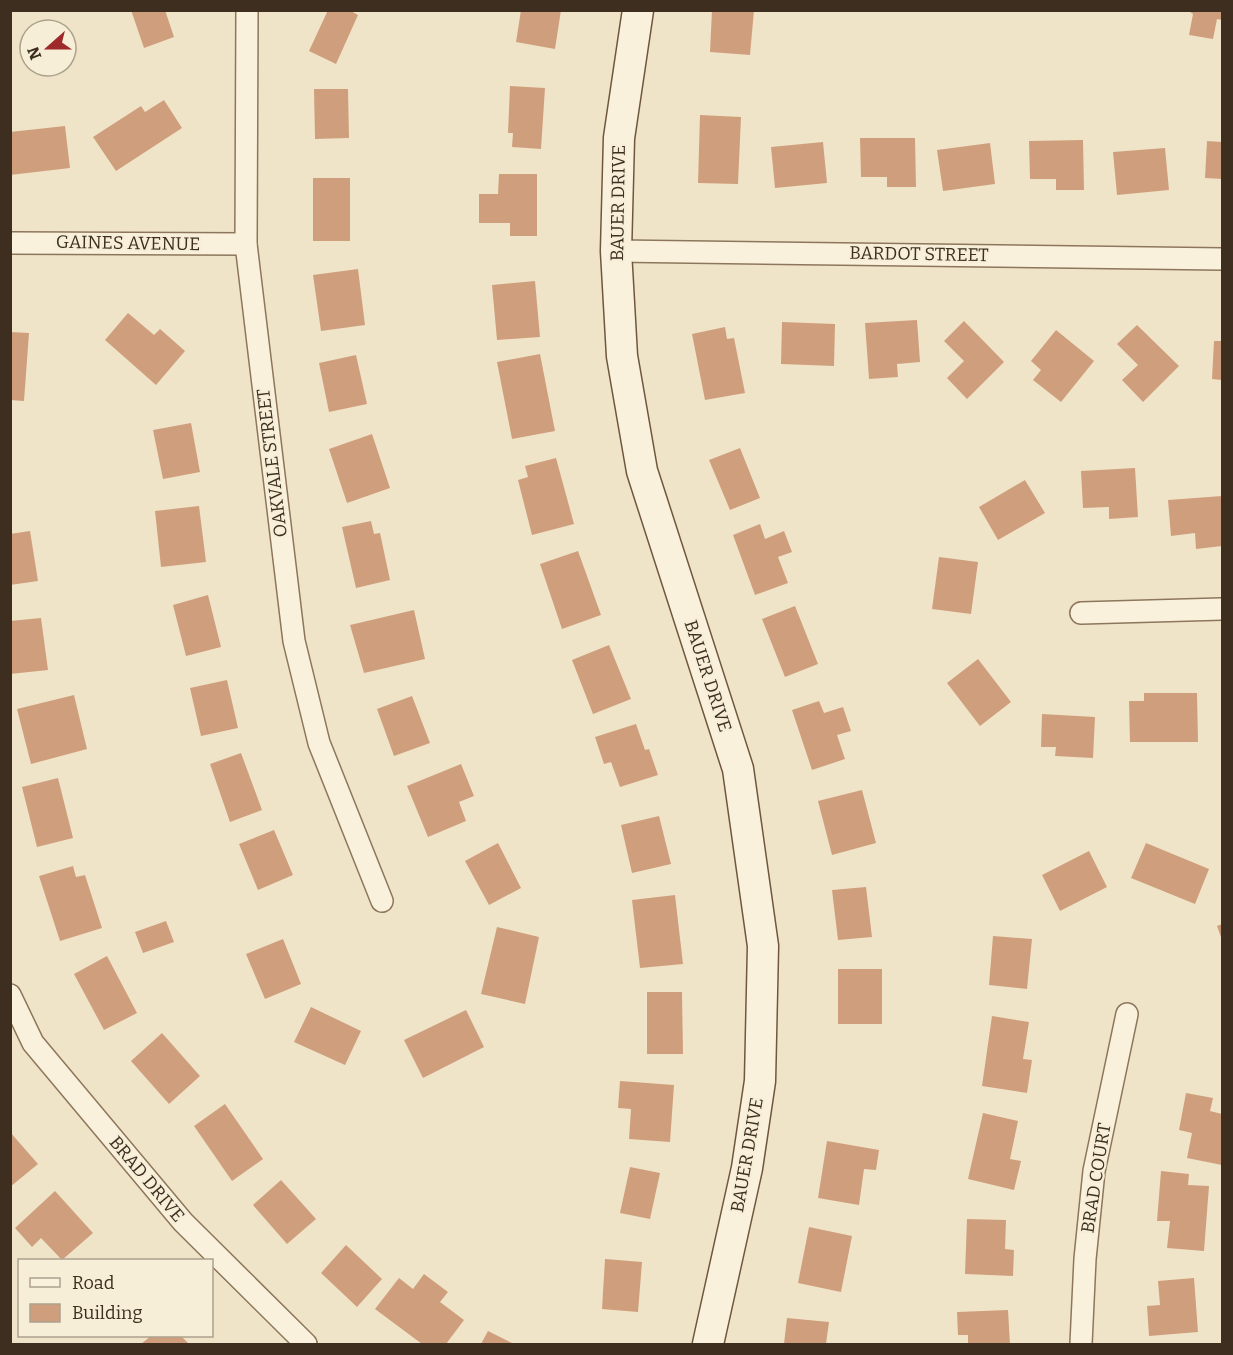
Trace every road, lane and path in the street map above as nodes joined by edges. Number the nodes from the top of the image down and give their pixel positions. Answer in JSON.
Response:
{"nodes":[{"id":1,"x":247,"y":10,"type":"edge"},
{"id":2,"x":638,"y":10,"type":"edge"},
{"id":3,"x":10,"y":243,"type":"edge"},
{"id":4,"x":246,"y":244,"type":"junction"},
{"id":5,"x":616,"y":251,"type":"junction"},
{"id":6,"x":1222,"y":259,"type":"edge"},
{"id":7,"x":1222,"y":609,"type":"edge"},
{"id":8,"x":1081,"y":613,"type":"dead end"},
{"id":9,"x":382,"y":901,"type":"dead end"},
{"id":10,"x":10,"y":995,"type":"edge"},
{"id":11,"x":1127,"y":1014,"type":"dead end"},
{"id":12,"x":306,"y":1344,"type":"edge"},
{"id":13,"x":708,"y":1344,"type":"edge"},
{"id":14,"x":1082,"y":1344,"type":"edge"}],
"edges":[{"from":1,"to":4,"type":"street","name":"OAKVALE STREET"},
{"from":2,"to":5,"type":"street","name":"BAUER DRIVE"},
{"from":3,"to":4,"type":"street","name":"GAINES AVENUE"},
{"from":4,"to":9,"type":"street","name":"OAKVALE STREET"},
{"from":5,"to":6,"type":"street","name":"BARDOT STREET"},
{"from":5,"to":13,"type":"street","name":"BAUER DRIVE"},
{"from":7,"to":8,"type":"street"},
{"from":10,"to":12,"type":"street","name":"BRAD DRIVE"},
{"from":11,"to":14,"type":"street","name":"BRAD COURT"}]}
